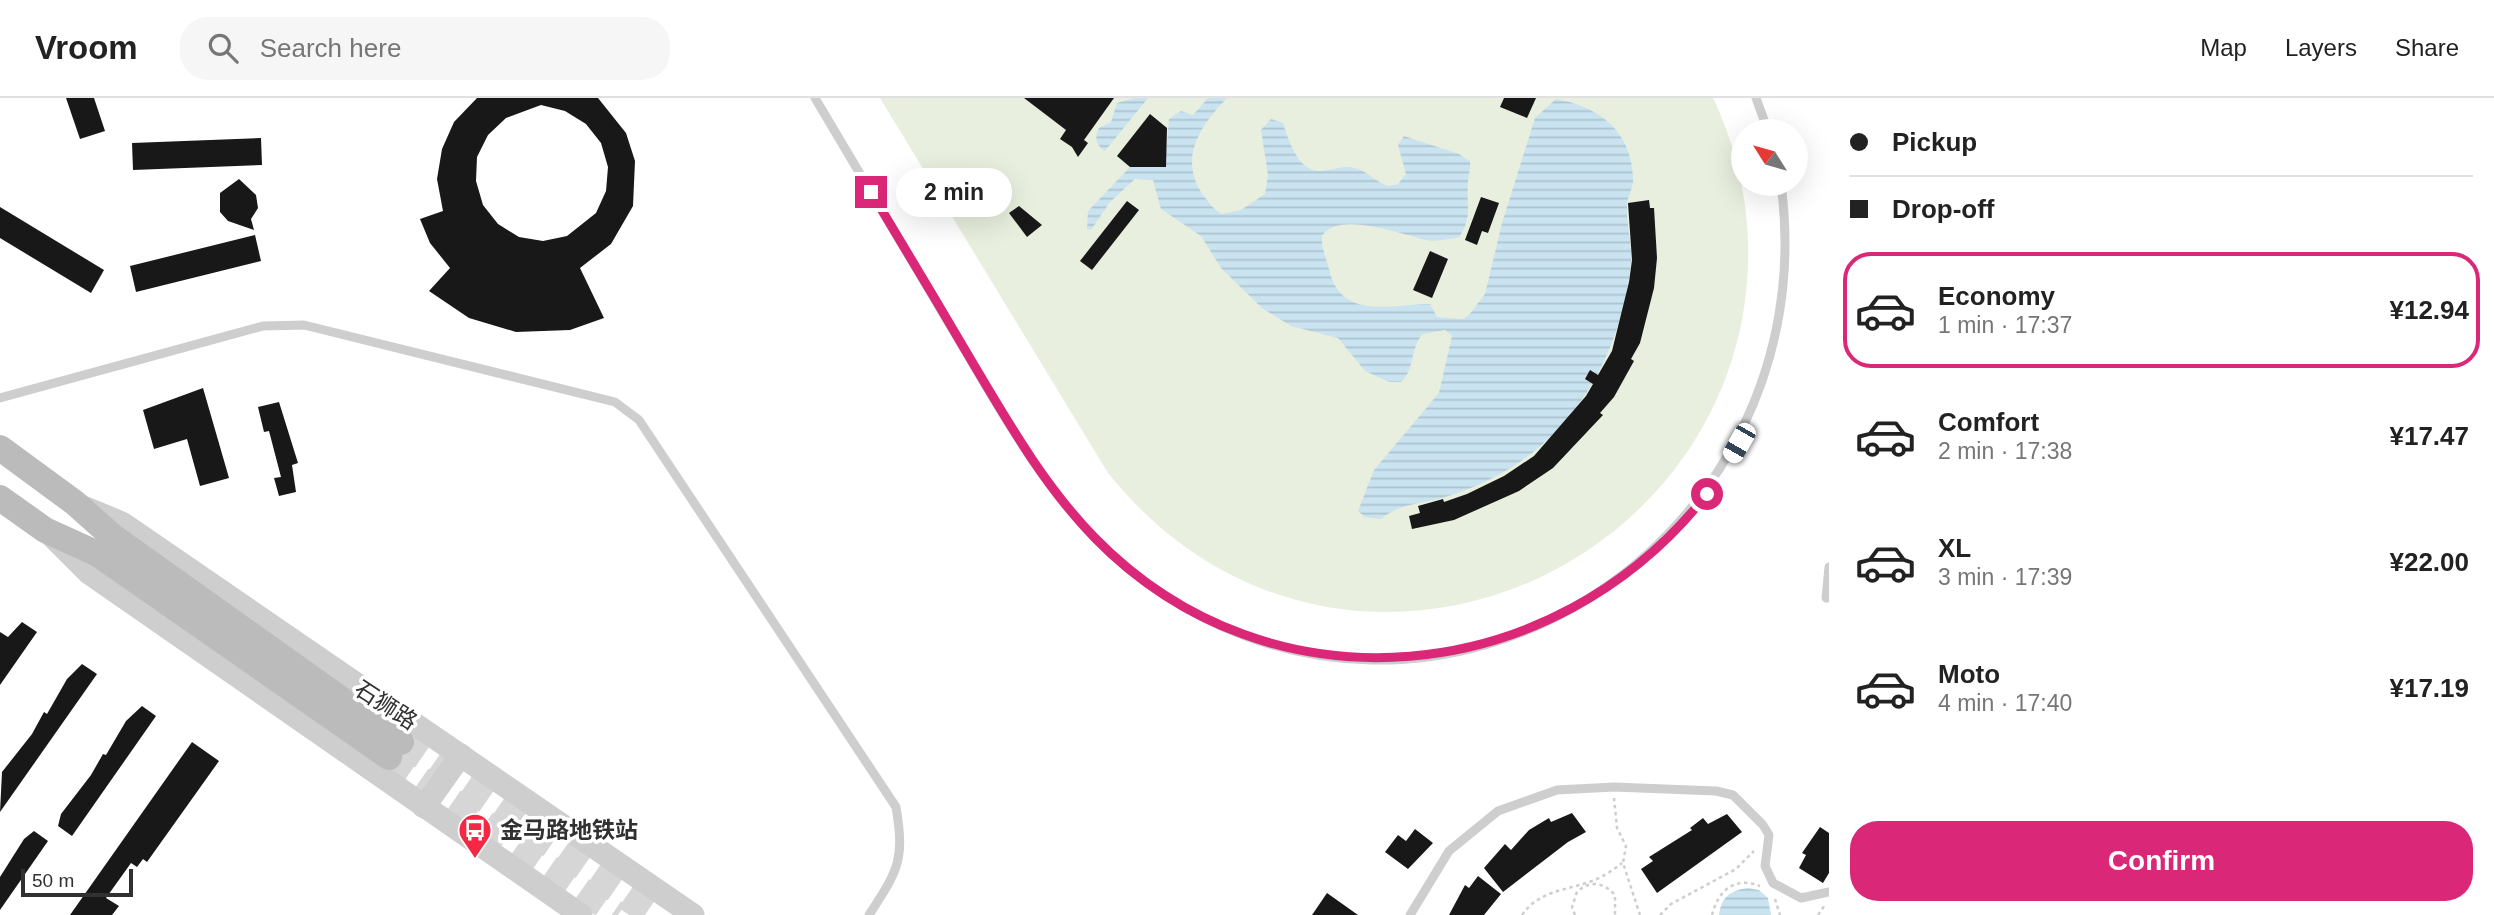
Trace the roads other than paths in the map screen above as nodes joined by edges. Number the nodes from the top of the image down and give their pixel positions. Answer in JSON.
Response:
{"nodes":[{"id":1,"x":816,"y":98,"type":"edge"},
{"id":2,"x":1756,"y":98,"type":"edge"},
{"id":3,"x":1764,"y":119,"type":"edge"},
{"id":4,"x":1782,"y":196,"type":"edge"},
{"id":5,"x":0,"y":398,"type":"edge"},
{"id":6,"x":0,"y":448,"type":"edge"},
{"id":7,"x":0,"y":498,"type":"edge"},
{"id":8,"x":75,"y":503,"type":"junction"},
{"id":9,"x":45,"y":530,"type":"junction"},
{"id":10,"x":1829,"y":567,"type":"edge"},
{"id":11,"x":1829,"y":598,"type":"edge"},
{"id":12,"x":461,"y":755,"type":"junction"},
{"id":13,"x":424,"y":807,"type":"junction"},
{"id":14,"x":1829,"y":892,"type":"edge"},
{"id":15,"x":581,"y":915,"type":"edge"},
{"id":16,"x":693,"y":915,"type":"edge"},
{"id":17,"x":869,"y":915,"type":"edge"},
{"id":18,"x":1410,"y":915,"type":"edge"}],
"edges":[{"from":1,"to":4,"type":"lane"},
{"from":2,"to":3,"type":"lane"},
{"from":5,"to":17,"type":"lane"},
{"from":6,"to":8,"type":"main road","name":"石狮路"},
{"from":7,"to":9,"type":"main road","name":"石狮路"},
{"from":8,"to":9,"type":"main road","name":"石狮路"},
{"from":8,"to":12,"type":"street","name":"石狮路"},
{"from":9,"to":13,"type":"street","name":"石狮路"},
{"from":10,"to":11,"type":"lane"},
{"from":12,"to":13,"type":"street"},
{"from":12,"to":16,"type":"street","name":"石狮路"},
{"from":13,"to":15,"type":"street","name":"石狮路"},
{"from":14,"to":18,"type":"lane"}]}
